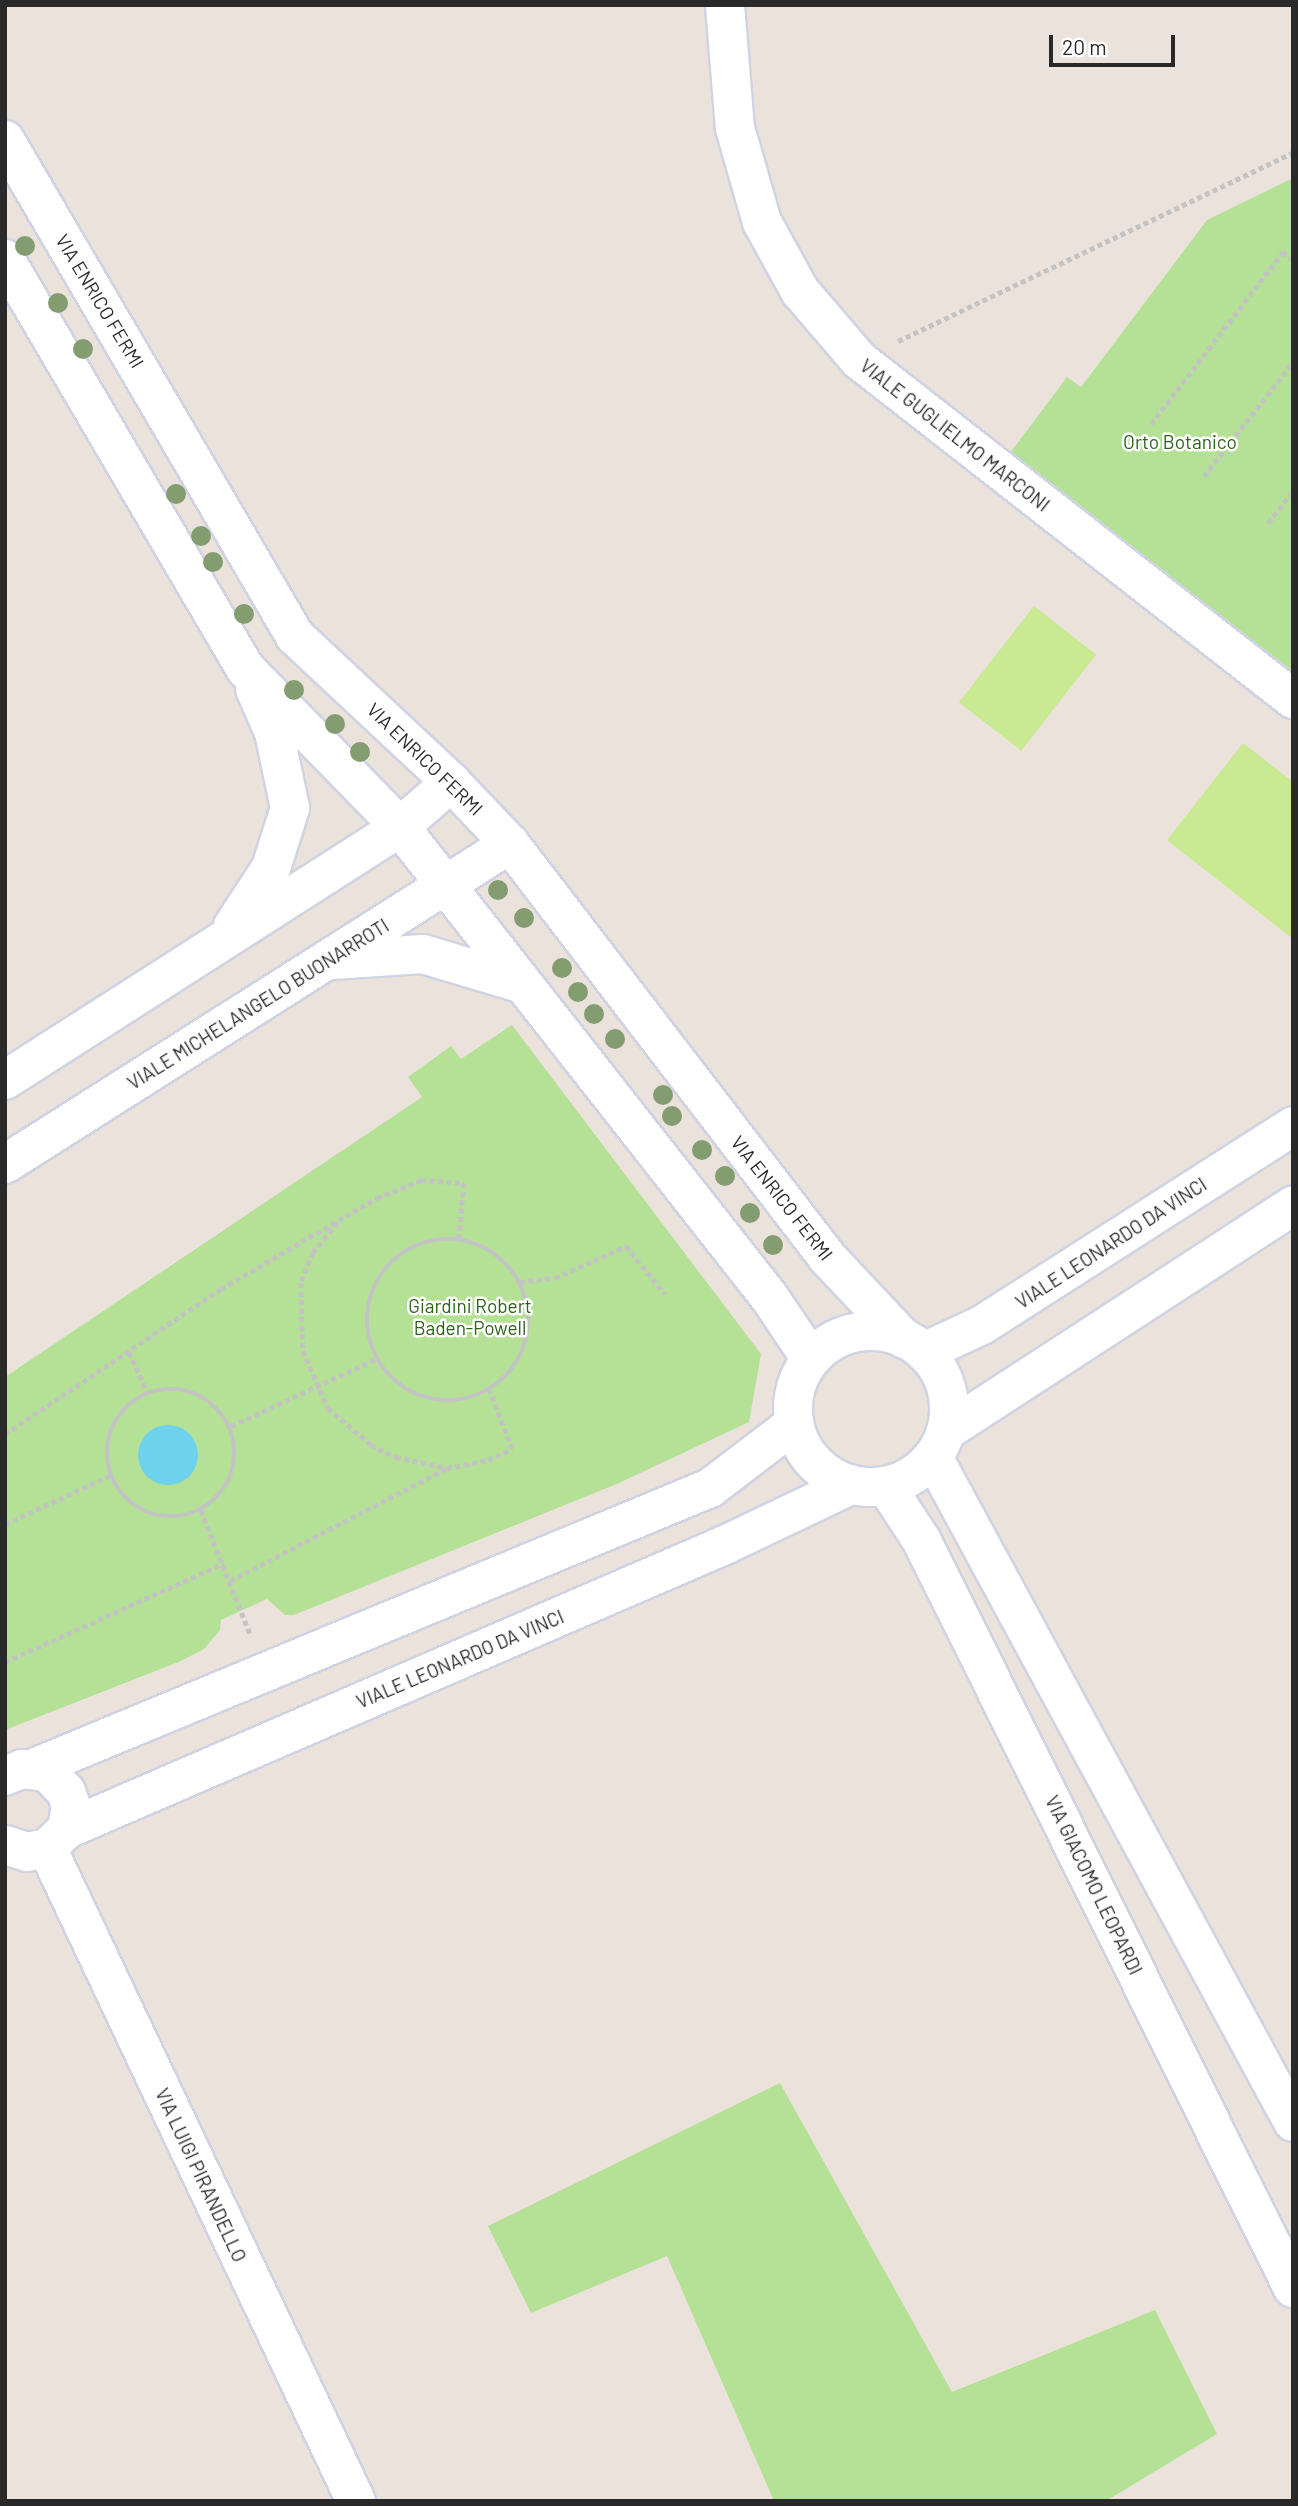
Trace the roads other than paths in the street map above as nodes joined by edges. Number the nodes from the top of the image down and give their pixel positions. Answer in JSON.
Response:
{"nodes":[{"id":1,"x":725,"y":5,"type":"edge"},
{"id":2,"x":5,"y":140,"type":"edge"},
{"id":3,"x":5,"y":259,"type":"edge"},
{"id":4,"x":156,"y":396,"type":"junction"},
{"id":5,"x":102,"y":426,"type":"junction"},
{"id":6,"x":246,"y":669,"type":"junction"},
{"id":7,"x":1293,"y":699,"type":"edge"},
{"id":8,"x":452,"y":782,"type":"junction"},
{"id":9,"x":400,"y":827,"type":"junction"},
{"id":10,"x":510,"y":844,"type":"junction"},
{"id":11,"x":446,"y":886,"type":"junction"},
{"id":12,"x":223,"y":940,"type":"junction"},
{"id":13,"x":327,"y":961,"type":"junction"},
{"id":14,"x":523,"y":984,"type":"junction"},
{"id":15,"x":5,"y":1080,"type":"edge"},
{"id":16,"x":1293,"y":1126,"type":"edge"},
{"id":17,"x":5,"y":1164,"type":"edge"},
{"id":18,"x":1293,"y":1206,"type":"edge"},
{"id":19,"x":914,"y":1345,"type":"junction"},
{"id":20,"x":811,"y":1359,"type":"junction"},
{"id":21,"x":794,"y":1424,"type":"junction"},
{"id":22,"x":940,"y":1444,"type":"junction"},
{"id":23,"x":869,"y":1486,"type":"junction"},
{"id":24,"x":20,"y":1772,"type":"edge"},
{"id":25,"x":28,"y":1845,"type":"edge"},
{"id":26,"x":1293,"y":2122,"type":"edge"},
{"id":27,"x":1293,"y":2288,"type":"edge"},
{"id":28,"x":356,"y":2501,"type":"edge"}],
"edges":[{"from":1,"to":7,"type":"street","name":"VIALE GUGLIELMO MARCONI"},
{"from":2,"to":4,"type":"street","name":"VIA ENRICO FERMI"},
{"from":3,"to":5,"type":"street"},
{"from":4,"to":5,"type":"street"},
{"from":4,"to":8,"type":"street","name":"VIA ENRICO FERMI"},
{"from":5,"to":6,"type":"street"},
{"from":6,"to":9,"type":"street"},
{"from":6,"to":12,"type":"street"},
{"from":8,"to":9,"type":"street"},
{"from":8,"to":10,"type":"street","name":"VIA ENRICO FERMI"},
{"from":9,"to":11,"type":"street"},
{"from":9,"to":12,"type":"street"},
{"from":10,"to":11,"type":"street","name":"VIALE MICHELANGELO BUONARROTI"},
{"from":10,"to":19,"type":"street","name":"VIA ENRICO FERMI"},
{"from":11,"to":13,"type":"street","name":"VIALE MICHELANGELO BUONARROTI"},
{"from":11,"to":14,"type":"street"},
{"from":12,"to":15,"type":"street"},
{"from":13,"to":14,"type":"street"},
{"from":13,"to":17,"type":"street","name":"VIALE MICHELANGELO BUONARROTI"},
{"from":14,"to":20,"type":"street"},
{"from":16,"to":19,"type":"street","name":"VIALE LEONARDO DA VINCI"},
{"from":18,"to":22,"type":"street"},
{"from":19,"to":20,"type":"street"},
{"from":19,"to":22,"type":"street"},
{"from":20,"to":21,"type":"street"},
{"from":21,"to":23,"type":"street"},
{"from":21,"to":24,"type":"street"},
{"from":22,"to":23,"type":"street"},
{"from":22,"to":26,"type":"street"},
{"from":23,"to":25,"type":"street","name":"VIALE LEONARDO DA VINCI"},
{"from":23,"to":27,"type":"street","name":"VIA GIACOMO LEOPARDI"},
{"from":24,"to":25,"type":"street"},
{"from":25,"to":28,"type":"street","name":"VIA LUIGI PIRANDELLO"}]}
